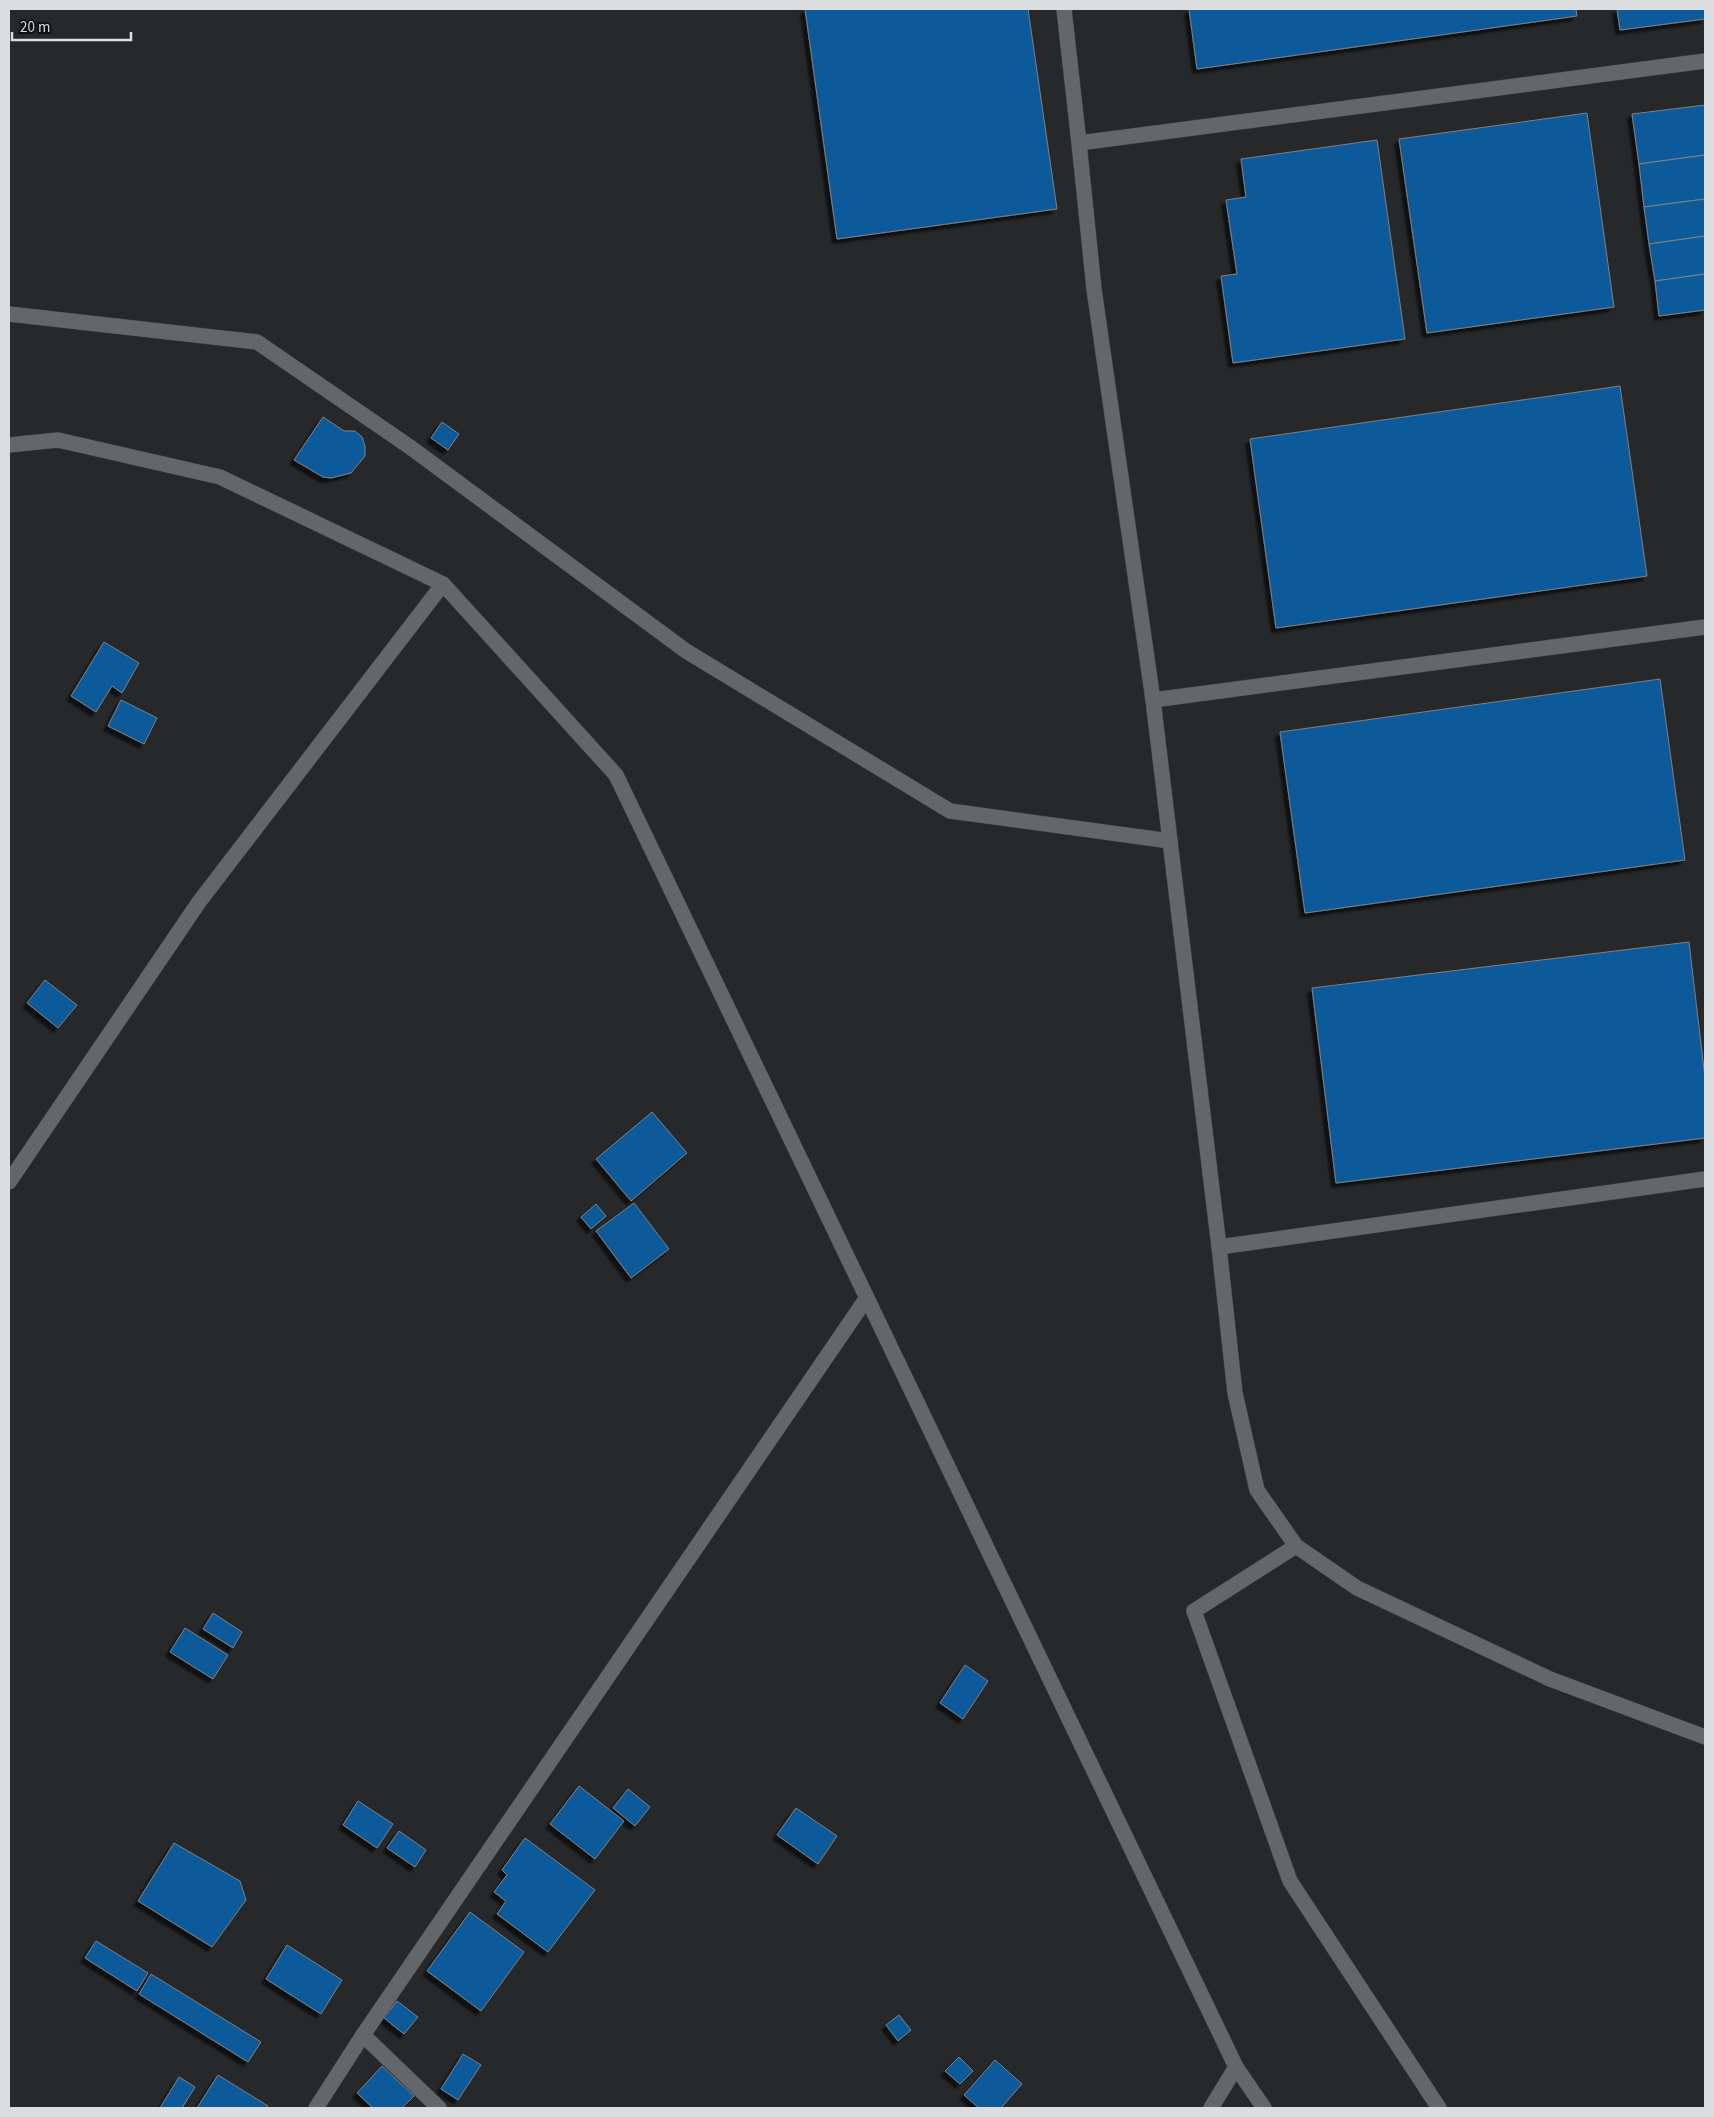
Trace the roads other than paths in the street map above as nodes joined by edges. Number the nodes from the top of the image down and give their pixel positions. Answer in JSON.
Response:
{"nodes":[{"id":1,"x":1064,"y":9,"type":"edge"},
{"id":2,"x":1705,"y":61,"type":"edge"},
{"id":3,"x":1079,"y":143,"type":"junction"},
{"id":4,"x":9,"y":314,"type":"edge"},
{"id":5,"x":9,"y":445,"type":"edge"},
{"id":6,"x":443,"y":584,"type":"junction"},
{"id":7,"x":1705,"y":627,"type":"edge"},
{"id":8,"x":1153,"y":700,"type":"junction"},
{"id":9,"x":1170,"y":841,"type":"junction"},
{"id":10,"x":1705,"y":1179,"type":"edge"},
{"id":11,"x":9,"y":1182,"type":"edge"},
{"id":12,"x":1219,"y":1247,"type":"junction"},
{"id":13,"x":866,"y":1299,"type":"junction"},
{"id":14,"x":1296,"y":1546,"type":"junction"},
{"id":15,"x":1705,"y":1737,"type":"edge"},
{"id":16,"x":363,"y":2035,"type":"junction"},
{"id":17,"x":1236,"y":2067,"type":"junction"},
{"id":18,"x":316,"y":2108,"type":"edge"},
{"id":19,"x":439,"y":2108,"type":"edge"},
{"id":20,"x":1211,"y":2108,"type":"edge"},
{"id":21,"x":1264,"y":2108,"type":"edge"},
{"id":22,"x":1439,"y":2108,"type":"edge"}],
"edges":[{"from":1,"to":3,"type":"street"},
{"from":2,"to":3,"type":"street"},
{"from":3,"to":8,"type":"street"},
{"from":4,"to":9,"type":"street"},
{"from":5,"to":6,"type":"street"},
{"from":6,"to":11,"type":"street"},
{"from":6,"to":13,"type":"street"},
{"from":7,"to":8,"type":"street"},
{"from":8,"to":9,"type":"street"},
{"from":9,"to":12,"type":"street"},
{"from":10,"to":12,"type":"street"},
{"from":12,"to":14,"type":"street"},
{"from":13,"to":16,"type":"street"},
{"from":13,"to":17,"type":"street"},
{"from":14,"to":15,"type":"street"},
{"from":14,"to":22,"type":"street"},
{"from":16,"to":18,"type":"street"},
{"from":16,"to":19,"type":"street"},
{"from":17,"to":20,"type":"street"},
{"from":17,"to":21,"type":"street"}]}
